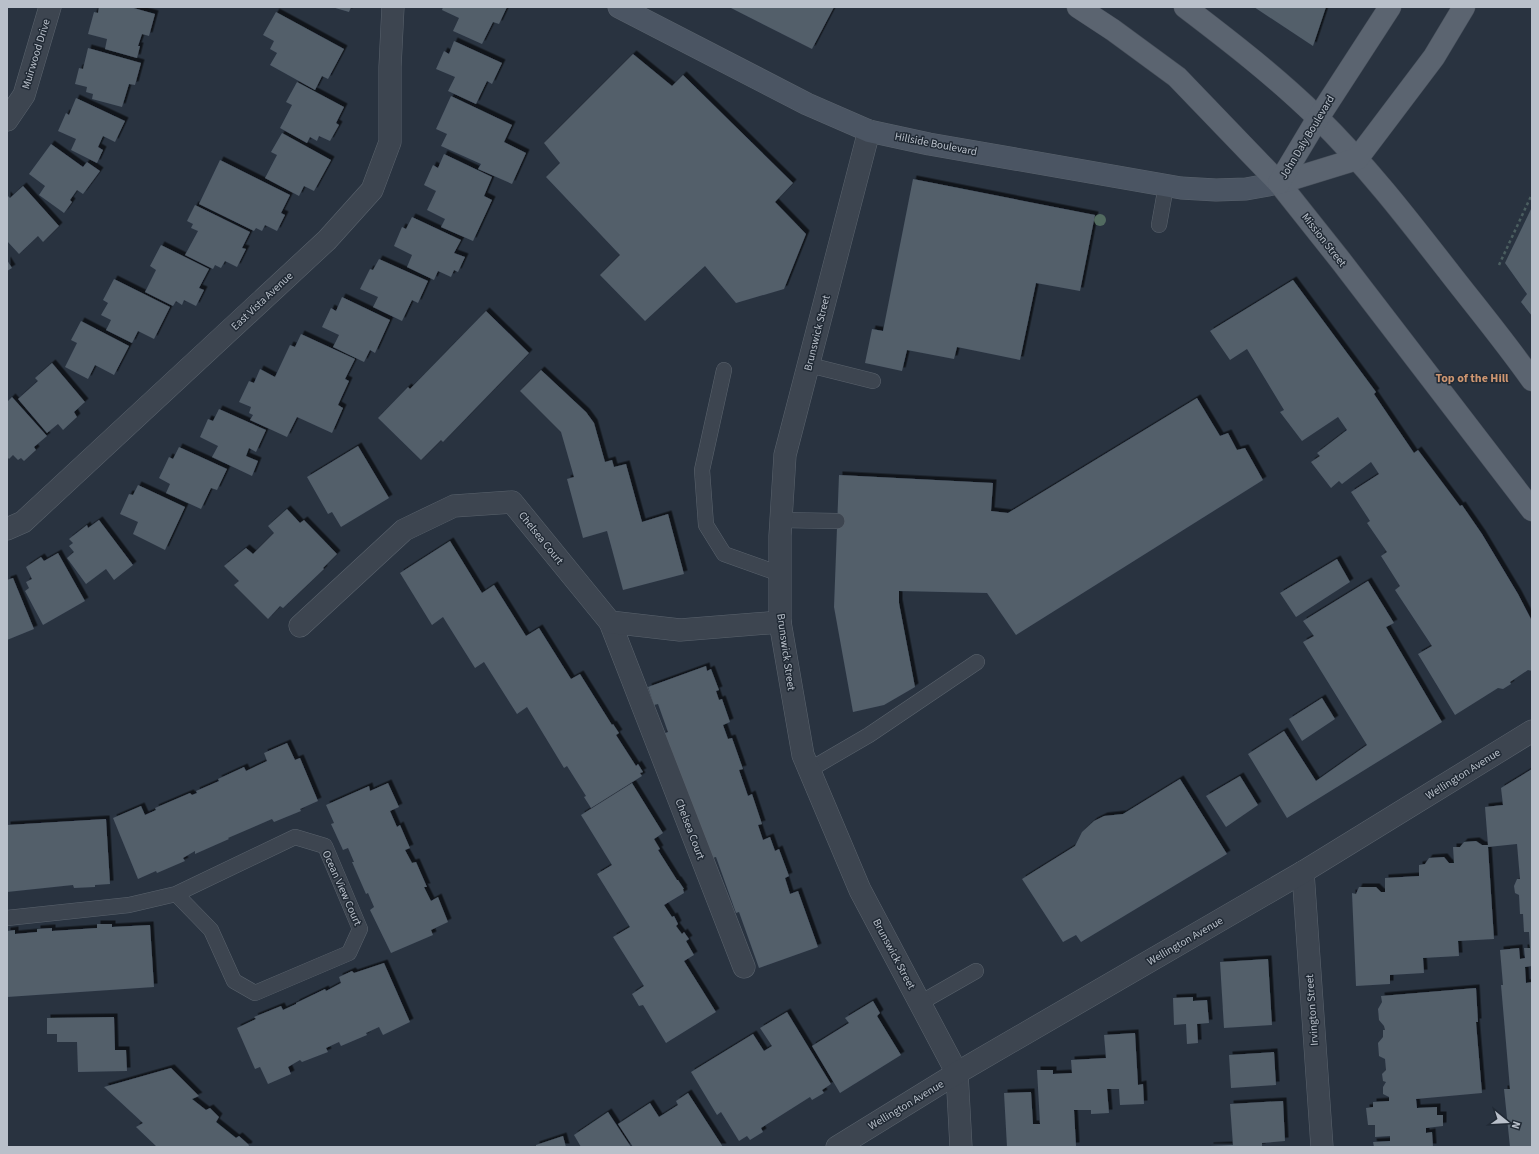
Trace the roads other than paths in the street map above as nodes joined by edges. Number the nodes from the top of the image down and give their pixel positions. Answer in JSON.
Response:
{"nodes":[{"id":1,"x":50,"y":7,"type":"edge"},
{"id":2,"x":393,"y":7,"type":"edge"},
{"id":3,"x":619,"y":7,"type":"edge"},
{"id":4,"x":1078,"y":7,"type":"edge"},
{"id":5,"x":1185,"y":7,"type":"edge"},
{"id":6,"x":1390,"y":7,"type":"edge"},
{"id":7,"x":1464,"y":7,"type":"edge"},
{"id":8,"x":1318,"y":118,"type":"junction"},
{"id":9,"x":7,"y":120,"type":"edge"},
{"id":10,"x":869,"y":131,"type":"junction"},
{"id":11,"x":1357,"y":159,"type":"junction"},
{"id":12,"x":1279,"y":183,"type":"junction"},
{"id":13,"x":1166,"y":186,"type":"junction"},
{"id":14,"x":1158,"y":225,"type":"dead end"},
{"id":15,"x":809,"y":364,"type":"junction"},
{"id":16,"x":724,"y":370,"type":"dead end"},
{"id":17,"x":1532,"y":380,"type":"edge"},
{"id":18,"x":873,"y":381,"type":"dead end"},
{"id":19,"x":1532,"y":510,"type":"edge"},
{"id":20,"x":781,"y":520,"type":"junction"},
{"id":21,"x":837,"y":521,"type":"dead end"},
{"id":22,"x":7,"y":528,"type":"edge"},
{"id":23,"x":780,"y":574,"type":"junction"},
{"id":24,"x":610,"y":622,"type":"junction"},
{"id":25,"x":780,"y":622,"type":"junction"},
{"id":26,"x":300,"y":626,"type":"dead end"},
{"id":27,"x":977,"y":662,"type":"dead end"},
{"id":28,"x":1532,"y":732,"type":"edge"},
{"id":29,"x":809,"y":770,"type":"junction"},
{"id":30,"x":1303,"y":872,"type":"junction"},
{"id":31,"x":176,"y":894,"type":"junction"},
{"id":32,"x":7,"y":918,"type":"edge"},
{"id":33,"x":744,"y":968,"type":"dead end"},
{"id":34,"x":976,"y":971,"type":"dead end"},
{"id":35,"x":920,"y":1003,"type":"junction"},
{"id":36,"x":957,"y":1073,"type":"junction"},
{"id":37,"x":837,"y":1147,"type":"edge"},
{"id":38,"x":962,"y":1147,"type":"edge"},
{"id":39,"x":1322,"y":1147,"type":"edge"}],
"edges":[{"from":1,"to":9,"type":"street","name":"Muirwood Drive"},
{"from":2,"to":22,"type":"street","name":"East Vista Avenue"},
{"from":3,"to":10,"type":"main road","name":"Hillside Boulevard"},
{"from":4,"to":12,"type":"main road","name":"Mission Street"},
{"from":5,"to":8,"type":"main road"},
{"from":6,"to":8,"type":"main road","name":"John Daly Boulevard"},
{"from":7,"to":11,"type":"main road"},
{"from":8,"to":11,"type":"main road"},
{"from":8,"to":12,"type":"main road","name":"John Daly Boulevard"},
{"from":10,"to":13,"type":"main road","name":"Hillside Boulevard"},
{"from":10,"to":15,"type":"street","name":"Brunswick Street"},
{"from":11,"to":12,"type":"main road","name":"John Daly Boulevard"},
{"from":11,"to":17,"type":"main road"},
{"from":12,"to":13,"type":"main road","name":"Hillside Boulevard"},
{"from":12,"to":19,"type":"main road","name":"Mission Street"},
{"from":13,"to":14,"type":"lane"},
{"from":15,"to":18,"type":"lane"},
{"from":15,"to":20,"type":"street","name":"Brunswick Street"},
{"from":16,"to":23,"type":"lane"},
{"from":20,"to":21,"type":"lane"},
{"from":20,"to":23,"type":"street","name":"Brunswick Street"},
{"from":23,"to":25,"type":"street","name":"Brunswick Street"},
{"from":24,"to":25,"type":"street"},
{"from":24,"to":26,"type":"street","name":"Chelsea Court"},
{"from":24,"to":33,"type":"street","name":"Chelsea Court"},
{"from":25,"to":29,"type":"street","name":"Brunswick Street"},
{"from":27,"to":29,"type":"lane"},
{"from":28,"to":30,"type":"street","name":"Wellington Avenue"},
{"from":29,"to":35,"type":"street","name":"Brunswick Street"},
{"from":30,"to":36,"type":"street","name":"Wellington Avenue"},
{"from":30,"to":39,"type":"street","name":"Irvington Street"},
{"from":31,"to":31,"type":"lane","name":"Ocean View Court"},
{"from":31,"to":32,"type":"lane","name":"Ocean View Court"},
{"from":34,"to":35,"type":"lane"},
{"from":35,"to":36,"type":"street","name":"Brunswick Street"},
{"from":36,"to":37,"type":"street","name":"Wellington Avenue"},
{"from":36,"to":38,"type":"street","name":"Brunswick Street"}]}
